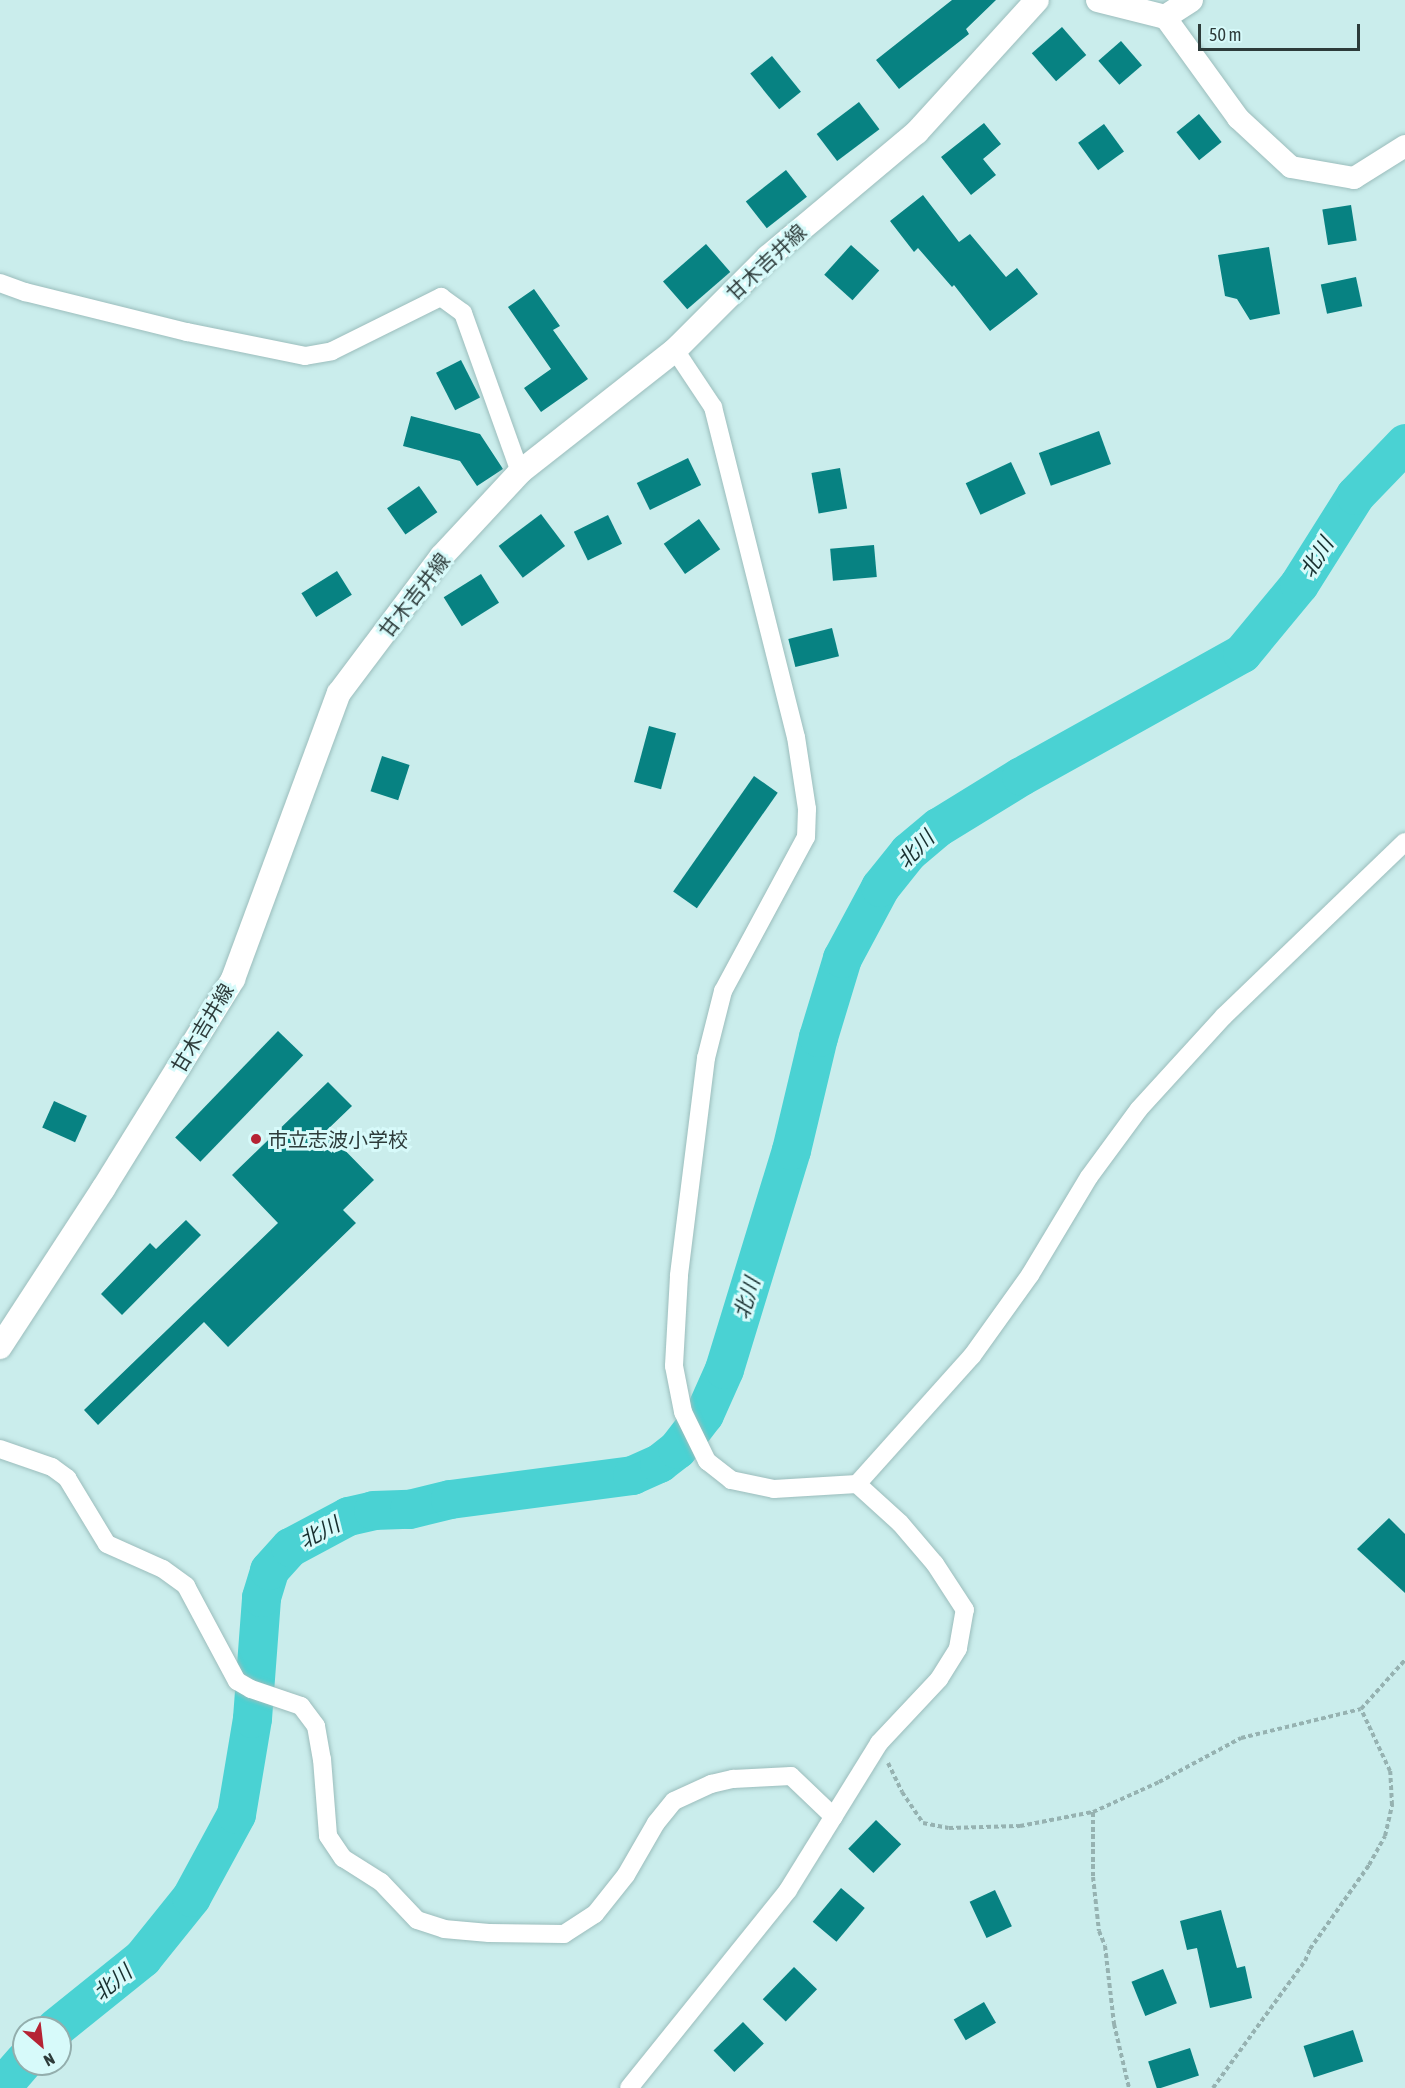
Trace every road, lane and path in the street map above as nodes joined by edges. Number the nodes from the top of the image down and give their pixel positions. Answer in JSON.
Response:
{"nodes":[{"id":1,"x":1037,"y":0,"type":"edge"},
{"id":2,"x":1098,"y":0,"type":"edge"},
{"id":3,"x":1191,"y":0,"type":"edge"},
{"id":4,"x":1164,"y":17,"type":"junction"},
{"id":5,"x":1405,"y":146,"type":"edge"},
{"id":6,"x":0,"y":283,"type":"edge"},
{"id":7,"x":675,"y":350,"type":"junction"},
{"id":8,"x":520,"y":472,"type":"junction"},
{"id":9,"x":1405,"y":842,"type":"edge"},
{"id":10,"x":0,"y":1347,"type":"edge"},
{"id":11,"x":0,"y":1449,"type":"edge"},
{"id":12,"x":856,"y":1484,"type":"junction"},
{"id":13,"x":1405,"y":1660,"type":"edge"},
{"id":14,"x":1361,"y":1709,"type":"junction"},
{"id":15,"x":879,"y":1743,"type":"junction"},
{"id":16,"x":1093,"y":1812,"type":"junction"},
{"id":17,"x":834,"y":1817,"type":"junction"},
{"id":18,"x":629,"y":2088,"type":"edge"},
{"id":19,"x":1129,"y":2088,"type":"edge"},
{"id":20,"x":1213,"y":2088,"type":"edge"}],
"edges":[{"from":1,"to":7,"type":"main road","name":"甘木吉井線"},
{"from":2,"to":4,"type":"main road"},
{"from":3,"to":4,"type":"main road"},
{"from":4,"to":5,"type":"street"},
{"from":6,"to":8,"type":"street"},
{"from":7,"to":8,"type":"main road","name":"甘木吉井線"},
{"from":7,"to":12,"type":"street"},
{"from":8,"to":10,"type":"main road","name":"甘木吉井線"},
{"from":9,"to":12,"type":"street"},
{"from":11,"to":17,"type":"street"},
{"from":12,"to":15,"type":"street"},
{"from":13,"to":14,"type":"path"},
{"from":14,"to":16,"type":"path"},
{"from":14,"to":20,"type":"path"},
{"from":15,"to":16,"type":"path"},
{"from":15,"to":17,"type":"street"},
{"from":16,"to":19,"type":"path"},
{"from":17,"to":18,"type":"street"}]}
